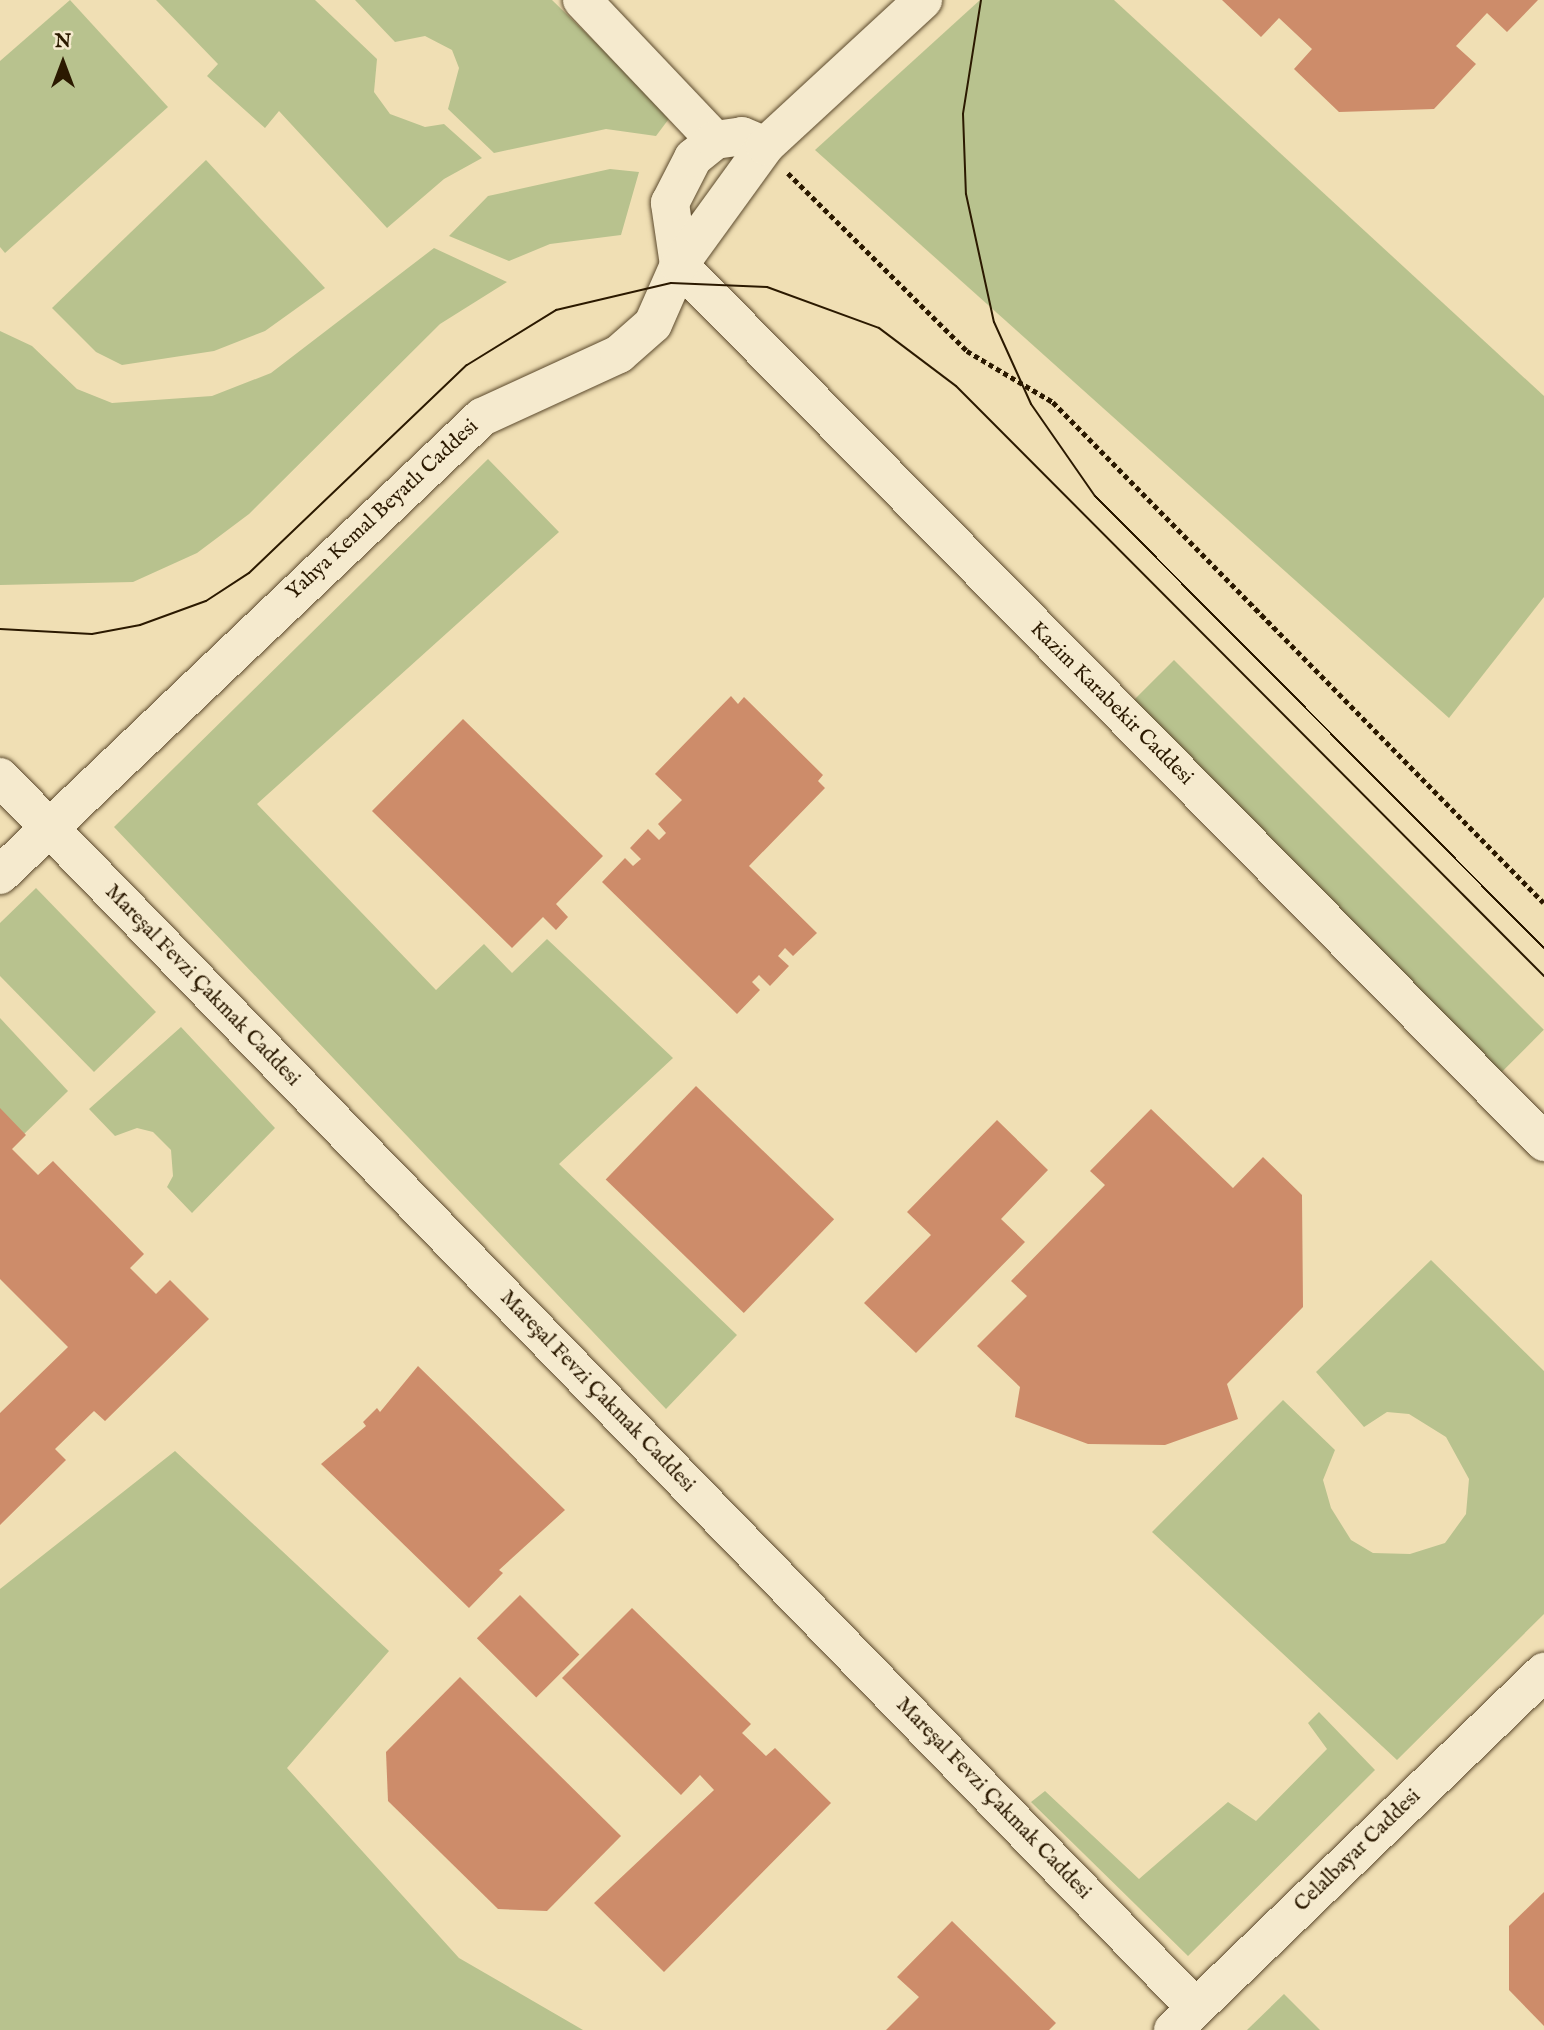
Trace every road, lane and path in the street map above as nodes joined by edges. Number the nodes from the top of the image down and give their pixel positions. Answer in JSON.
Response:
{"nodes":[{"id":1,"x":582,"y":0,"type":"edge"},
{"id":2,"x":923,"y":0,"type":"edge"},
{"id":3,"x":715,"y":141,"type":"junction"},
{"id":4,"x":765,"y":146,"type":"junction"},
{"id":5,"x":679,"y":265,"type":"junction"},
{"id":6,"x":0,"y":777,"type":"edge"},
{"id":7,"x":50,"y":827,"type":"junction"},
{"id":8,"x":0,"y":875,"type":"edge"},
{"id":9,"x":1544,"y":903,"type":"edge"},
{"id":10,"x":1544,"y":1142,"type":"edge"},
{"id":11,"x":1544,"y":1672,"type":"edge"},
{"id":12,"x":1184,"y":2018,"type":"edge"}],
"edges":[{"from":1,"to":3,"type":"street"},
{"from":2,"to":4,"type":"street","name":"Yahya Kemal Beyatlı Caddesi"},
{"from":3,"to":4,"type":"street"},
{"from":3,"to":5,"type":"street"},
{"from":4,"to":5,"type":"street","name":"Yahya Kemal Beyatlı Caddesi"},
{"from":4,"to":9,"type":"path"},
{"from":5,"to":7,"type":"street","name":"Yahya Kemal Beyatlı Caddesi"},
{"from":5,"to":10,"type":"street","name":"Kazim Karabekir Caddesi"},
{"from":6,"to":7,"type":"street","name":"Mareşal Fevzi Çakmak Caddesi"},
{"from":7,"to":8,"type":"street","name":"Yahya Kemal Beyatlı Caddesi"},
{"from":7,"to":12,"type":"street","name":"Mareşal Fevzi Çakmak Caddesi"},
{"from":11,"to":12,"type":"street","name":"Celalbayar Caddesi"}]}
